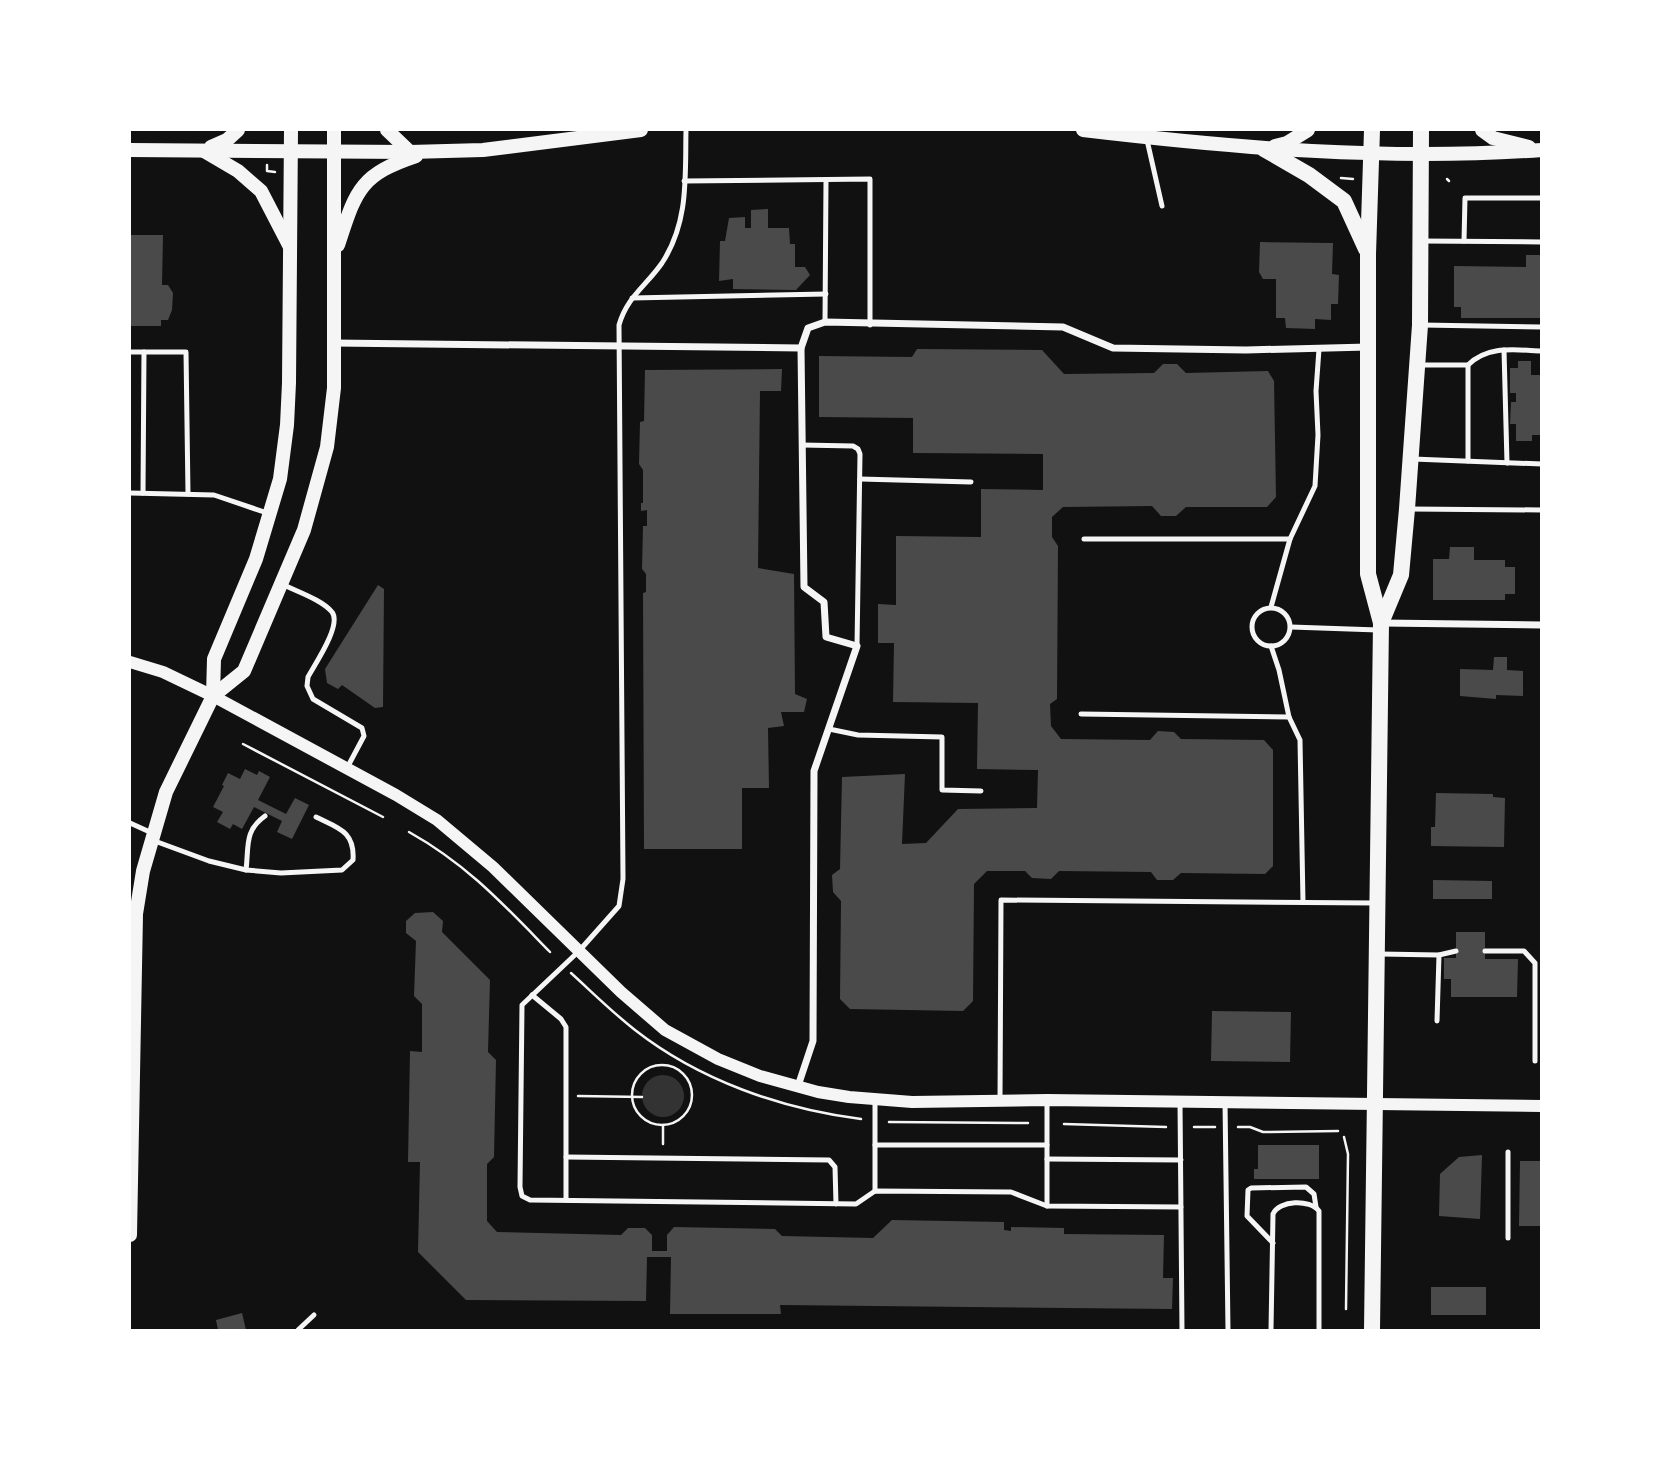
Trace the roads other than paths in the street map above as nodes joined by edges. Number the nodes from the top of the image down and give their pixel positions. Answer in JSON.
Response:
{"nodes":[{"id":1,"x":238,"y":130,"type":"edge"},
{"id":2,"x":291,"y":130,"type":"edge"},
{"id":3,"x":334,"y":130,"type":"edge"},
{"id":4,"x":387,"y":130,"type":"edge"},
{"id":5,"x":641,"y":130,"type":"edge"},
{"id":6,"x":686,"y":130,"type":"edge"},
{"id":7,"x":1083,"y":130,"type":"edge"},
{"id":8,"x":1308,"y":130,"type":"edge"},
{"id":9,"x":1372,"y":130,"type":"edge"},
{"id":10,"x":1422,"y":130,"type":"edge"},
{"id":11,"x":1482,"y":130,"type":"edge"},
{"id":12,"x":1146,"y":137,"type":"junction"},
{"id":13,"x":1264,"y":149,"type":"junction"},
{"id":14,"x":130,"y":150,"type":"edge"},
{"id":15,"x":203,"y":150,"type":"junction"},
{"id":16,"x":1542,"y":150,"type":"edge"},
{"id":17,"x":290,"y":151,"type":"junction"},
{"id":18,"x":430,"y":151,"type":"junction"},
{"id":19,"x":334,"y":152,"type":"junction"},
{"id":20,"x":410,"y":152,"type":"junction"},
{"id":21,"x":1370,"y":152,"type":"junction"},
{"id":22,"x":1422,"y":153,"type":"junction"},
{"id":23,"x":684,"y":181,"type":"junction"},
{"id":24,"x":826,"y":181,"type":"junction"},
{"id":25,"x":1542,"y":198,"type":"edge"},
{"id":26,"x":1162,"y":206,"type":"dead end"},
{"id":27,"x":1422,"y":241,"type":"junction"},
{"id":28,"x":1464,"y":241,"type":"junction"},
{"id":29,"x":1542,"y":242,"type":"edge"},
{"id":30,"x":290,"y":246,"type":"junction"},
{"id":31,"x":1368,"y":254,"type":"junction"},
{"id":32,"x":333,"y":263,"type":"junction"},
{"id":33,"x":826,"y":294,"type":"junction"},
{"id":34,"x":632,"y":298,"type":"junction"},
{"id":35,"x":825,"y":322,"type":"junction"},
{"id":36,"x":870,"y":325,"type":"junction"},
{"id":37,"x":1420,"y":325,"type":"junction"},
{"id":38,"x":1542,"y":327,"type":"edge"},
{"id":39,"x":333,"y":343,"type":"junction"},
{"id":40,"x":1368,"y":347,"type":"junction"},
{"id":41,"x":619,"y":348,"type":"junction"},
{"id":42,"x":801,"y":348,"type":"junction"},
{"id":43,"x":1318,"y":349,"type":"junction"},
{"id":44,"x":1504,"y":350,"type":"junction"},
{"id":45,"x":1542,"y":351,"type":"edge"},
{"id":46,"x":130,"y":352,"type":"edge"},
{"id":47,"x":144,"y":352,"type":"junction"},
{"id":48,"x":1417,"y":365,"type":"junction"},
{"id":49,"x":1468,"y":365,"type":"junction"},
{"id":50,"x":802,"y":445,"type":"junction"},
{"id":51,"x":1410,"y":459,"type":"junction"},
{"id":52,"x":1468,"y":461,"type":"junction"},
{"id":53,"x":1507,"y":463,"type":"junction"},
{"id":54,"x":1542,"y":464,"type":"edge"},
{"id":55,"x":860,"y":480,"type":"junction"},
{"id":56,"x":971,"y":482,"type":"dead end"},
{"id":57,"x":130,"y":493,"type":"edge"},
{"id":58,"x":144,"y":493,"type":"junction"},
{"id":59,"x":188,"y":494,"type":"junction"},
{"id":60,"x":1407,"y":509,"type":"junction"},
{"id":61,"x":1542,"y":510,"type":"edge"},
{"id":62,"x":271,"y":514,"type":"junction"},
{"id":63,"x":1084,"y":539,"type":"dead end"},
{"id":64,"x":1290,"y":539,"type":"junction"},
{"id":65,"x":281,"y":583,"type":"junction"},
{"id":66,"x":1271,"y":607,"type":"junction"},
{"id":67,"x":1542,"y":625,"type":"edge"},
{"id":68,"x":1381,"y":626,"type":"junction"},
{"id":69,"x":1291,"y":627,"type":"junction"},
{"id":70,"x":857,"y":646,"type":"junction"},
{"id":71,"x":1271,"y":646,"type":"junction"},
{"id":72,"x":130,"y":662,"type":"edge"},
{"id":73,"x":213,"y":696,"type":"junction"},
{"id":74,"x":1081,"y":714,"type":"dead end"},
{"id":75,"x":1289,"y":717,"type":"junction"},
{"id":76,"x":829,"y":729,"type":"junction"},
{"id":77,"x":347,"y":768,"type":"junction"},
{"id":78,"x":981,"y":791,"type":"dead end"},
{"id":79,"x":265,"y":816,"type":"dead end"},
{"id":80,"x":316,"y":817,"type":"dead end"},
{"id":81,"x":130,"y":823,"type":"edge"},
{"id":82,"x":153,"y":837,"type":"junction"},
{"id":83,"x":246,"y":870,"type":"junction"},
{"id":84,"x":1303,"y":902,"type":"junction"},
{"id":85,"x":1378,"y":903,"type":"junction"},
{"id":86,"x":579,"y":951,"type":"junction"},
{"id":87,"x":1456,"y":951,"type":"dead end"},
{"id":88,"x":1485,"y":951,"type":"dead end"},
{"id":89,"x":1377,"y":954,"type":"junction"},
{"id":90,"x":1439,"y":955,"type":"junction"},
{"id":91,"x":532,"y":995,"type":"junction"},
{"id":92,"x":1437,"y":1021,"type":"dead end"},
{"id":93,"x":1535,"y":1061,"type":"dead end"},
{"id":94,"x":798,"y":1086,"type":"junction"},
{"id":95,"x":875,"y":1100,"type":"junction"},
{"id":96,"x":1047,"y":1100,"type":"junction"},
{"id":97,"x":1000,"y":1101,"type":"junction"},
{"id":98,"x":1180,"y":1102,"type":"junction"},
{"id":99,"x":1225,"y":1102,"type":"junction"},
{"id":100,"x":1374,"y":1104,"type":"junction"},
{"id":101,"x":1542,"y":1105,"type":"edge"},
{"id":102,"x":875,"y":1146,"type":"junction"},
{"id":103,"x":1047,"y":1146,"type":"junction"},
{"id":104,"x":1508,"y":1152,"type":"dead end"},
{"id":105,"x":566,"y":1157,"type":"junction"},
{"id":106,"x":1047,"y":1159,"type":"junction"},
{"id":107,"x":1181,"y":1160,"type":"junction"},
{"id":108,"x":875,"y":1191,"type":"junction"},
{"id":109,"x":566,"y":1200,"type":"junction"},
{"id":110,"x":836,"y":1204,"type":"junction"},
{"id":111,"x":1047,"y":1206,"type":"junction"},
{"id":112,"x":1181,"y":1207,"type":"junction"},
{"id":113,"x":1316,"y":1207,"type":"junction"},
{"id":114,"x":130,"y":1235,"type":"edge"},
{"id":115,"x":1508,"y":1238,"type":"dead end"},
{"id":116,"x":1273,"y":1243,"type":"junction"},
{"id":117,"x":314,"y":1315,"type":"dead end"},
{"id":118,"x":298,"y":1331,"type":"edge"},
{"id":119,"x":1182,"y":1331,"type":"edge"},
{"id":120,"x":1228,"y":1331,"type":"edge"},
{"id":121,"x":1271,"y":1331,"type":"edge"},
{"id":122,"x":1320,"y":1331,"type":"edge"},
{"id":123,"x":1372,"y":1331,"type":"edge"}],
"edges":[{"from":1,"to":15,"type":"main road"},
{"from":2,"to":17,"type":"main road"},
{"from":3,"to":19,"type":"main road"},
{"from":4,"to":20,"type":"main road"},
{"from":5,"to":18,"type":"main road"},
{"from":6,"to":23,"type":"lane"},
{"from":7,"to":12,"type":"main road"},
{"from":8,"to":13,"type":"main road"},
{"from":9,"to":21,"type":"main road"},
{"from":10,"to":22,"type":"main road"},
{"from":11,"to":16,"type":"main road"},
{"from":12,"to":13,"type":"main road"},
{"from":12,"to":26,"type":"lane"},
{"from":13,"to":21,"type":"main road"},
{"from":13,"to":31,"type":"main road"},
{"from":14,"to":15,"type":"main road"},
{"from":15,"to":17,"type":"main road"},
{"from":15,"to":30,"type":"main road"},
{"from":16,"to":22,"type":"main road"},
{"from":17,"to":19,"type":"main road"},
{"from":17,"to":30,"type":"main road"},
{"from":18,"to":20,"type":"main road"},
{"from":18,"to":32,"type":"main road"},
{"from":19,"to":20,"type":"main road"},
{"from":19,"to":32,"type":"main road"},
{"from":21,"to":22,"type":"main road"},
{"from":21,"to":31,"type":"main road"},
{"from":22,"to":27,"type":"main road"},
{"from":23,"to":24,"type":"lane"},
{"from":23,"to":34,"type":"lane"},
{"from":24,"to":33,"type":"lane"},
{"from":24,"to":36,"type":"lane"},
{"from":25,"to":28,"type":"lane"},
{"from":27,"to":28,"type":"lane"},
{"from":27,"to":37,"type":"main road"},
{"from":28,"to":29,"type":"lane"},
{"from":30,"to":62,"type":"main road"},
{"from":31,"to":40,"type":"main road"},
{"from":32,"to":39,"type":"main road"},
{"from":33,"to":34,"type":"lane"},
{"from":33,"to":35,"type":"lane"},
{"from":34,"to":41,"type":"lane"},
{"from":35,"to":36,"type":"street"},
{"from":35,"to":42,"type":"street"},
{"from":36,"to":43,"type":"street"},
{"from":37,"to":38,"type":"lane"},
{"from":37,"to":48,"type":"main road"},
{"from":39,"to":41,"type":"street"},
{"from":39,"to":65,"type":"main road"},
{"from":40,"to":43,"type":"street"},
{"from":40,"to":68,"type":"main road"},
{"from":41,"to":42,"type":"street"},
{"from":41,"to":86,"type":"lane"},
{"from":42,"to":50,"type":"street"},
{"from":43,"to":64,"type":"lane"},
{"from":44,"to":45,"type":"lane"},
{"from":44,"to":49,"type":"lane"},
{"from":44,"to":53,"type":"lane"},
{"from":46,"to":47,"type":"lane"},
{"from":47,"to":58,"type":"lane"},
{"from":47,"to":59,"type":"lane"},
{"from":48,"to":49,"type":"lane"},
{"from":48,"to":51,"type":"main road"},
{"from":49,"to":52,"type":"lane"},
{"from":50,"to":55,"type":"lane"},
{"from":50,"to":70,"type":"street"},
{"from":51,"to":52,"type":"lane"},
{"from":51,"to":60,"type":"main road"},
{"from":52,"to":53,"type":"lane"},
{"from":53,"to":54,"type":"lane"},
{"from":55,"to":56,"type":"lane"},
{"from":55,"to":70,"type":"lane"},
{"from":57,"to":58,"type":"lane"},
{"from":58,"to":59,"type":"lane"},
{"from":59,"to":62,"type":"lane"},
{"from":60,"to":61,"type":"lane"},
{"from":60,"to":68,"type":"main road"},
{"from":62,"to":73,"type":"main road"},
{"from":63,"to":64,"type":"lane"},
{"from":64,"to":66,"type":"lane"},
{"from":65,"to":73,"type":"main road"},
{"from":65,"to":77,"type":"lane"},
{"from":66,"to":69,"type":"lane"},
{"from":66,"to":71,"type":"lane"},
{"from":67,"to":68,"type":"street"},
{"from":68,"to":69,"type":"lane"},
{"from":68,"to":85,"type":"main road"},
{"from":69,"to":71,"type":"lane"},
{"from":70,"to":76,"type":"street"},
{"from":71,"to":75,"type":"lane"},
{"from":72,"to":73,"type":"street"},
{"from":73,"to":77,"type":"street"},
{"from":73,"to":82,"type":"main road"},
{"from":74,"to":75,"type":"lane"},
{"from":75,"to":84,"type":"lane"},
{"from":76,"to":78,"type":"lane"},
{"from":76,"to":94,"type":"street"},
{"from":77,"to":86,"type":"street"},
{"from":79,"to":83,"type":"lane"},
{"from":80,"to":83,"type":"lane"},
{"from":81,"to":82,"type":"lane"},
{"from":82,"to":83,"type":"lane"},
{"from":82,"to":114,"type":"main road"},
{"from":84,"to":85,"type":"lane"},
{"from":84,"to":97,"type":"lane"},
{"from":85,"to":89,"type":"main road"},
{"from":86,"to":91,"type":"lane"},
{"from":86,"to":94,"type":"street"},
{"from":87,"to":90,"type":"lane"},
{"from":88,"to":93,"type":"lane"},
{"from":89,"to":90,"type":"lane"},
{"from":89,"to":100,"type":"main road"},
{"from":90,"to":92,"type":"lane"},
{"from":91,"to":105,"type":"lane"},
{"from":91,"to":109,"type":"lane"},
{"from":94,"to":95,"type":"street"},
{"from":95,"to":97,"type":"street"},
{"from":95,"to":102,"type":"lane"},
{"from":96,"to":97,"type":"street"},
{"from":96,"to":98,"type":"street"},
{"from":96,"to":103,"type":"lane"},
{"from":98,"to":99,"type":"street"},
{"from":98,"to":107,"type":"lane"},
{"from":99,"to":100,"type":"street"},
{"from":99,"to":120,"type":"lane"},
{"from":100,"to":101,"type":"street"},
{"from":100,"to":123,"type":"main road"},
{"from":102,"to":103,"type":"lane"},
{"from":102,"to":108,"type":"lane"},
{"from":103,"to":106,"type":"lane"},
{"from":104,"to":115,"type":"lane"},
{"from":105,"to":109,"type":"lane"},
{"from":105,"to":110,"type":"lane"},
{"from":106,"to":107,"type":"lane"},
{"from":106,"to":111,"type":"lane"},
{"from":107,"to":112,"type":"lane"},
{"from":108,"to":110,"type":"lane"},
{"from":108,"to":111,"type":"lane"},
{"from":109,"to":110,"type":"lane"},
{"from":111,"to":112,"type":"lane"},
{"from":112,"to":119,"type":"lane"},
{"from":113,"to":116,"type":"lane"},
{"from":113,"to":116,"type":"lane"},
{"from":113,"to":122,"type":"lane"},
{"from":116,"to":121,"type":"lane"},
{"from":117,"to":118,"type":"lane"}]}
